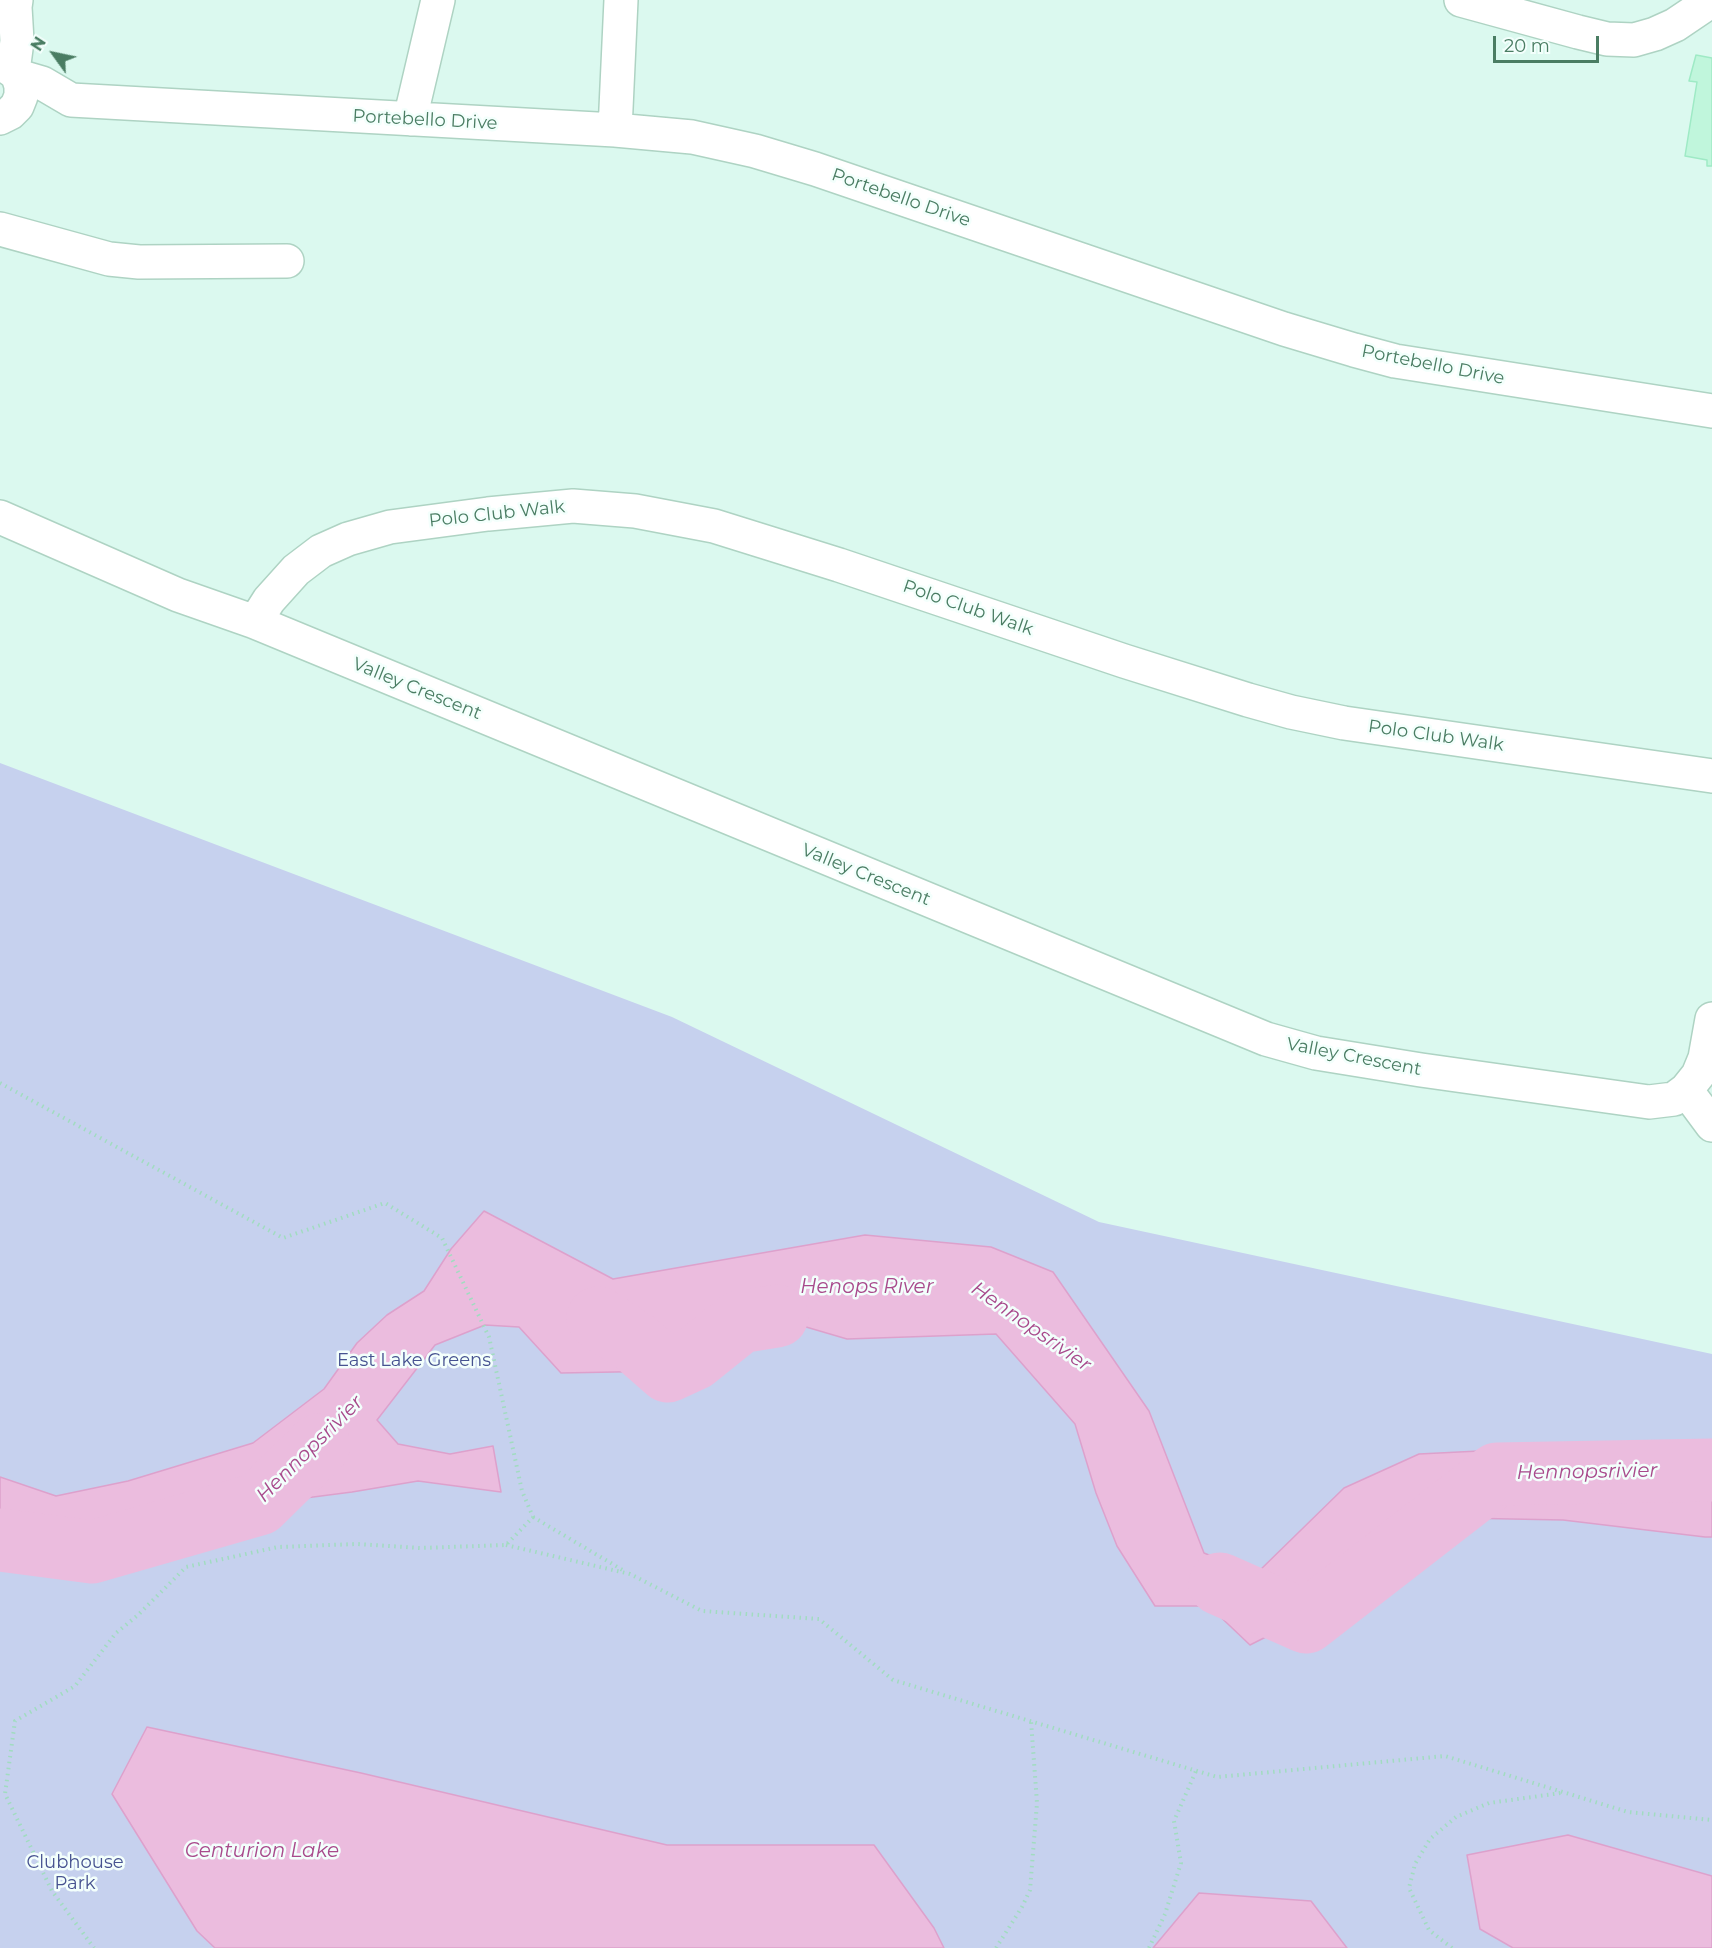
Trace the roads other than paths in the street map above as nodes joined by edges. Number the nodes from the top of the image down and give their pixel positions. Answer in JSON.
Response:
{"nodes":[{"id":1,"x":438,"y":0,"type":"edge"},
{"id":2,"x":621,"y":0,"type":"edge"},
{"id":3,"x":1461,"y":0,"type":"edge"},
{"id":4,"x":1712,"y":0,"type":"edge"},
{"id":5,"x":10,"y":11,"type":"edge"},
{"id":6,"x":10,"y":70,"type":"edge"},
{"id":7,"x":71,"y":100,"type":"junction"},
{"id":8,"x":410,"y":119,"type":"junction"},
{"id":9,"x":4,"y":120,"type":"edge"},
{"id":10,"x":615,"y":130,"type":"junction"},
{"id":11,"x":0,"y":230,"type":"edge"},
{"id":12,"x":287,"y":261,"type":"dead end"},
{"id":13,"x":1712,"y":411,"type":"edge"},
{"id":14,"x":0,"y":517,"type":"edge"},
{"id":15,"x":255,"y":622,"type":"junction"},
{"id":16,"x":1712,"y":776,"type":"edge"},
{"id":17,"x":1712,"y":1019,"type":"edge"},
{"id":18,"x":1686,"y":1090,"type":"junction"},
{"id":19,"x":1712,"y":1125,"type":"edge"}],
"edges":[{"from":1,"to":8,"type":"street"},
{"from":2,"to":10,"type":"street"},
{"from":3,"to":4,"type":"street"},
{"from":5,"to":6,"type":"street"},
{"from":6,"to":7,"type":"street","name":"Portebello Drive"},
{"from":6,"to":9,"type":"street"},
{"from":7,"to":8,"type":"street","name":"Portebello Drive"},
{"from":7,"to":9,"type":"street","name":"Portebello Drive"},
{"from":8,"to":10,"type":"street","name":"Portebello Drive"},
{"from":10,"to":13,"type":"street","name":"Portebello Drive"},
{"from":11,"to":12,"type":"street"},
{"from":14,"to":15,"type":"street","name":"Valley Crescent"},
{"from":15,"to":16,"type":"street","name":"Polo Club Walk"},
{"from":15,"to":18,"type":"street","name":"Valley Crescent"},
{"from":17,"to":18,"type":"street"},
{"from":18,"to":19,"type":"street"}]}
